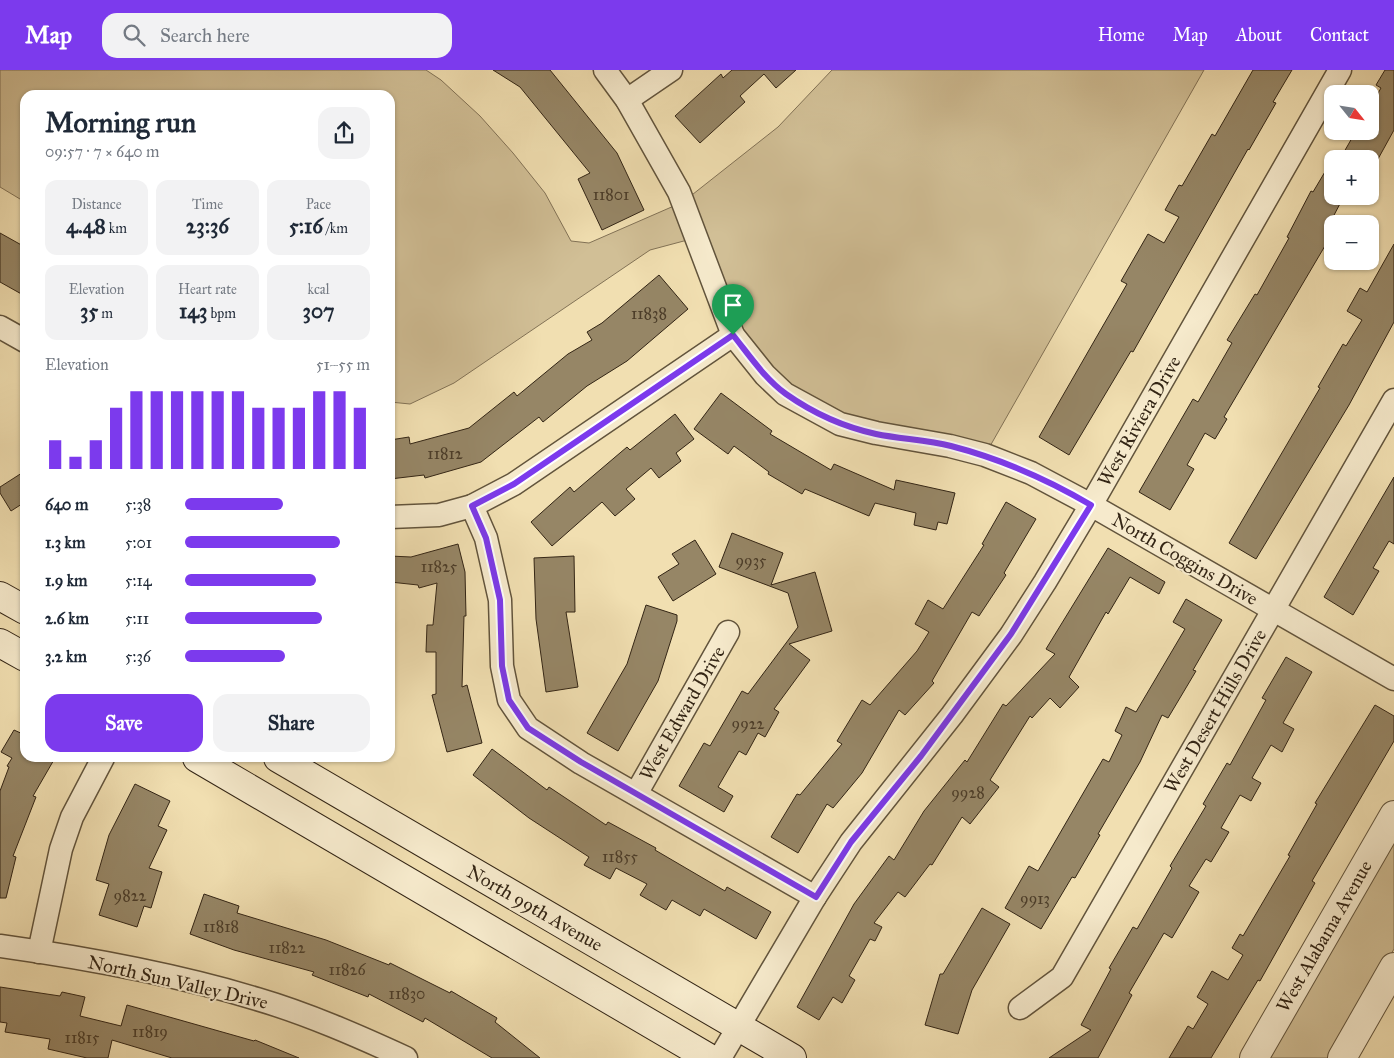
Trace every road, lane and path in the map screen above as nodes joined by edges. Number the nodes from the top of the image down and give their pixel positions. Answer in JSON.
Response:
{"nodes":[{"id":1,"x":605,"y":70,"type":"edge"},
{"id":2,"x":671,"y":70,"type":"edge"},
{"id":3,"x":1340,"y":70,"type":"edge"},
{"id":4,"x":627,"y":100,"type":"junction"},
{"id":5,"x":0,"y":326,"type":"edge"},
{"id":6,"x":733,"y":335,"type":"junction"},
{"id":7,"x":20,"y":338,"type":"edge"},
{"id":8,"x":1394,"y":400,"type":"edge"},
{"id":9,"x":1091,"y":505,"type":"junction"},
{"id":10,"x":472,"y":506,"type":"junction"},
{"id":11,"x":395,"y":517,"type":"edge"},
{"id":12,"x":0,"y":596,"type":"edge"},
{"id":13,"x":20,"y":607,"type":"edge"},
{"id":14,"x":1273,"y":609,"type":"junction"},
{"id":15,"x":728,"y":632,"type":"dead end"},
{"id":16,"x":0,"y":643,"type":"edge"},
{"id":17,"x":20,"y":654,"type":"edge"},
{"id":18,"x":1394,"y":679,"type":"edge"},
{"id":19,"x":102,"y":762,"type":"edge"},
{"id":20,"x":204,"y":762,"type":"edge"},
{"id":21,"x":285,"y":762,"type":"edge"},
{"id":22,"x":636,"y":794,"type":"junction"},
{"id":23,"x":1394,"y":815,"type":"edge"},
{"id":24,"x":816,"y":897,"type":"junction"},
{"id":25,"x":0,"y":946,"type":"edge"},
{"id":26,"x":39,"y":952,"type":"junction"},
{"id":27,"x":1394,"y":967,"type":"edge"},
{"id":28,"x":1020,"y":1008,"type":"dead end"},
{"id":29,"x":739,"y":1027,"type":"junction"},
{"id":30,"x":406,"y":1058,"type":"edge"},
{"id":31,"x":709,"y":1058,"type":"edge"},
{"id":32,"x":720,"y":1058,"type":"edge"},
{"id":33,"x":792,"y":1058,"type":"edge"},
{"id":34,"x":1254,"y":1058,"type":"edge"},
{"id":35,"x":1342,"y":1058,"type":"edge"}],
"edges":[{"from":1,"to":4,"type":"street","name":"North Coggins Drive"},
{"from":2,"to":4,"type":"street"},
{"from":3,"to":9,"type":"street","name":"West Riviera Drive"},
{"from":4,"to":6,"type":"street","name":"North Coggins Drive"},
{"from":5,"to":7,"type":"street"},
{"from":6,"to":9,"type":"street","name":"North Coggins Drive"},
{"from":6,"to":10,"type":"street"},
{"from":8,"to":14,"type":"street","name":"West Desert Hills Drive"},
{"from":9,"to":14,"type":"street","name":"North Coggins Drive"},
{"from":9,"to":24,"type":"street","name":"West Riviera Drive"},
{"from":10,"to":11,"type":"street"},
{"from":10,"to":22,"type":"street"},
{"from":12,"to":13,"type":"main road"},
{"from":14,"to":18,"type":"street","name":"North Coggins Drive"},
{"from":14,"to":28,"type":"street","name":"West Desert Hills Drive"},
{"from":15,"to":22,"type":"street","name":"West Edward Drive"},
{"from":16,"to":17,"type":"main road"},
{"from":19,"to":26,"type":"street"},
{"from":20,"to":31,"type":"main road"},
{"from":21,"to":29,"type":"main road","name":"North 99th Avenue"},
{"from":22,"to":24,"type":"street"},
{"from":23,"to":34,"type":"main road","name":"West Alabama Avenue"},
{"from":24,"to":29,"type":"street","name":"West Riviera Drive"},
{"from":25,"to":26,"type":"street","name":"North Sun Valley Drive"},
{"from":26,"to":30,"type":"street","name":"North Sun Valley Drive"},
{"from":27,"to":35,"type":"main road"},
{"from":29,"to":32,"type":"street","name":"West Riviera Drive"},
{"from":29,"to":33,"type":"main road","name":"North 99th Avenue"}]}
